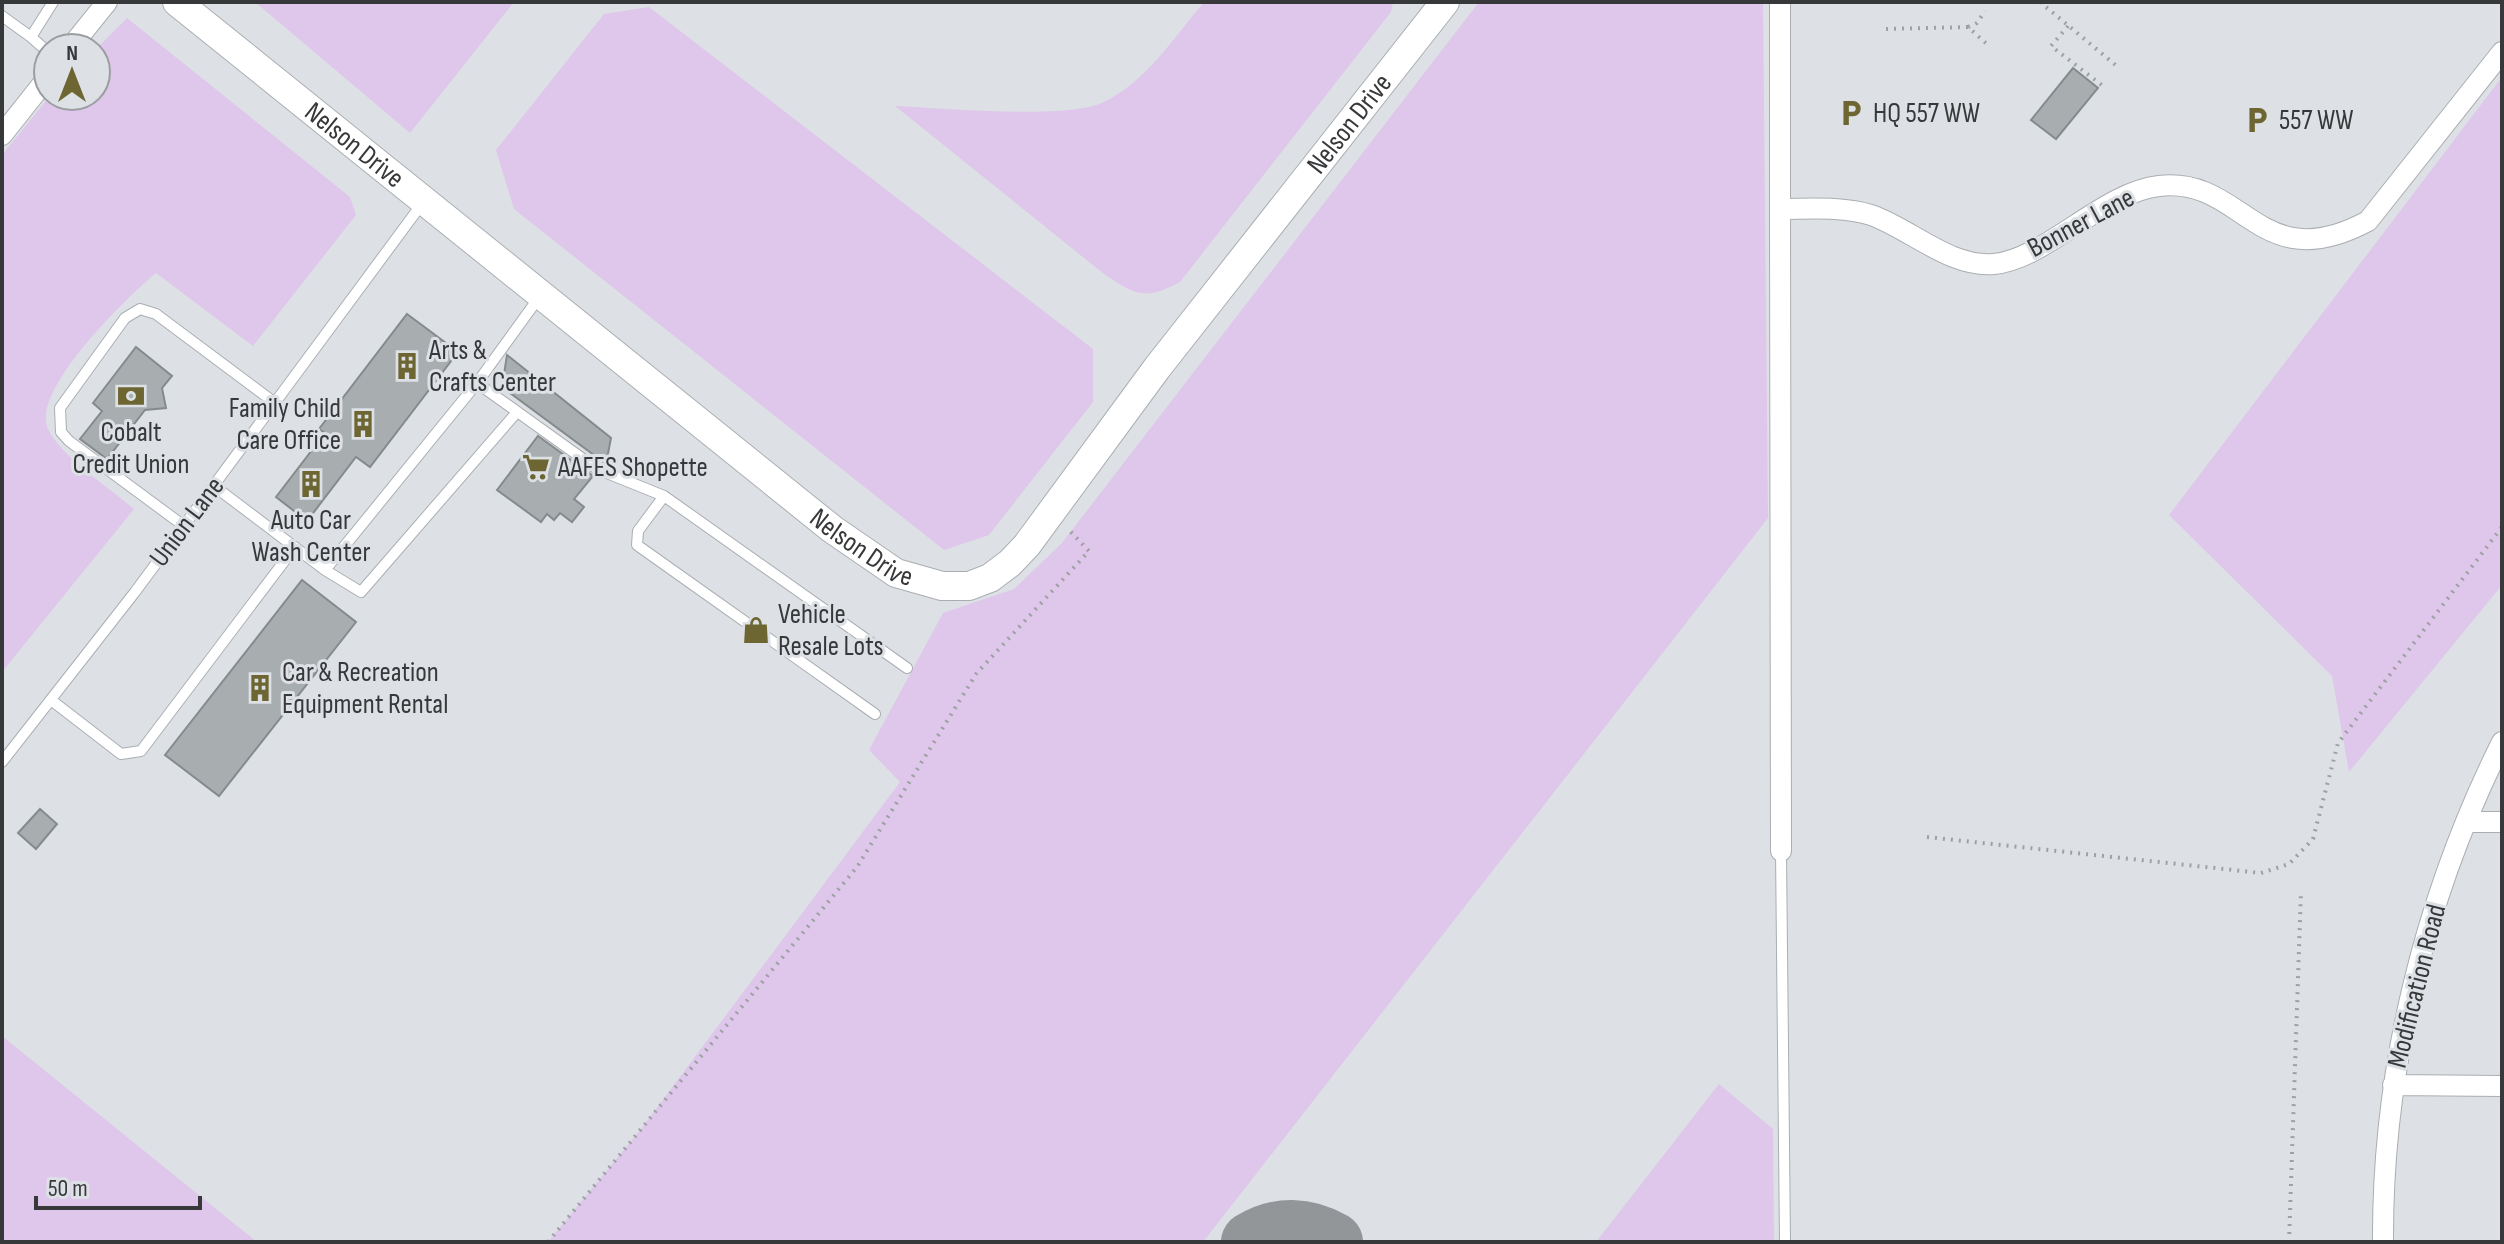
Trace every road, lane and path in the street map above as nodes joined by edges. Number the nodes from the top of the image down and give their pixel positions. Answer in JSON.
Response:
{"nodes":[{"id":1,"x":53,"y":2,"type":"edge"},
{"id":2,"x":107,"y":2,"type":"edge"},
{"id":3,"x":177,"y":2,"type":"edge"},
{"id":4,"x":1780,"y":2,"type":"edge"},
{"id":5,"x":2040,"y":2,"type":"edge"},
{"id":6,"x":1436,"y":5,"type":"edge"},
{"id":7,"x":1985,"y":11,"type":"dead end"},
{"id":8,"x":2,"y":16,"type":"edge"},
{"id":9,"x":2068,"y":26,"type":"junction"},
{"id":10,"x":1968,"y":27,"type":"junction"},
{"id":11,"x":1886,"y":29,"type":"dead end"},
{"id":12,"x":83,"y":32,"type":"edge"},
{"id":13,"x":31,"y":37,"type":"joint"},
{"id":14,"x":1989,"y":46,"type":"dead end"},
{"id":15,"x":2502,"y":52,"type":"edge"},
{"id":16,"x":2118,"y":67,"type":"dead end"},
{"id":17,"x":2103,"y":86,"type":"dead end"},
{"id":18,"x":32,"y":97,"type":"edge"},
{"id":19,"x":2,"y":135,"type":"edge"},
{"id":20,"x":424,"y":200,"type":"junction"},
{"id":21,"x":1780,"y":209,"type":"junction"},
{"id":22,"x":541,"y":294,"type":"junction"},
{"id":23,"x":477,"y":383,"type":"junction"},
{"id":24,"x":275,"y":403,"type":"junction"},
{"id":25,"x":517,"y":412,"type":"junction"},
{"id":26,"x":214,"y":486,"type":"junction"},
{"id":27,"x":664,"y":496,"type":"junction"},
{"id":28,"x":1052,"y":512,"type":"junction"},
{"id":29,"x":184,"y":526,"type":"junction"},
{"id":30,"x":2502,"y":527,"type":"edge"},
{"id":31,"x":295,"y":547,"type":"junction"},
{"id":32,"x":325,"y":570,"type":"junction"},
{"id":33,"x":907,"y":668,"type":"dead end"},
{"id":34,"x":51,"y":700,"type":"junction"},
{"id":35,"x":875,"y":714,"type":"dead end"},
{"id":36,"x":2502,"y":742,"type":"edge"},
{"id":37,"x":2,"y":762,"type":"edge"},
{"id":38,"x":2467,"y":822,"type":"junction"},
{"id":39,"x":2502,"y":822,"type":"edge"},
{"id":40,"x":1927,"y":837,"type":"dead end"},
{"id":41,"x":1781,"y":851,"type":"joint"},
{"id":42,"x":2301,"y":891,"type":"dead end"},
{"id":43,"x":2393,"y":1085,"type":"junction"},
{"id":44,"x":2502,"y":1086,"type":"edge"},
{"id":45,"x":548,"y":1242,"type":"edge"},
{"id":46,"x":1785,"y":1242,"type":"edge"},
{"id":47,"x":2289,"y":1242,"type":"edge"},
{"id":48,"x":2383,"y":1242,"type":"edge"}],
"edges":[{"from":1,"to":13,"type":"lane"},
{"from":2,"to":12,"type":"street"},
{"from":3,"to":20,"type":"street","name":"Nelson Drive"},
{"from":4,"to":21,"type":"street"},
{"from":5,"to":9,"type":"path"},
{"from":6,"to":28,"type":"street","name":"Nelson Drive"},
{"from":7,"to":10,"type":"path"},
{"from":8,"to":13,"type":"lane"},
{"from":9,"to":16,"type":"path"},
{"from":9,"to":17,"type":"path"},
{"from":10,"to":11,"type":"path"},
{"from":10,"to":14,"type":"path"},
{"from":15,"to":21,"type":"street","name":"Bonner Lane"},
{"from":18,"to":19,"type":"street"},
{"from":20,"to":22,"type":"street","name":"Nelson Drive"},
{"from":20,"to":24,"type":"lane","name":"Union Lane"},
{"from":21,"to":41,"type":"street"},
{"from":22,"to":23,"type":"lane"},
{"from":22,"to":28,"type":"street","name":"Nelson Drive"},
{"from":23,"to":25,"type":"lane"},
{"from":23,"to":32,"type":"lane"},
{"from":24,"to":26,"type":"lane","name":"Union Lane"},
{"from":24,"to":29,"type":"lane"},
{"from":25,"to":27,"type":"lane"},
{"from":25,"to":32,"type":"lane"},
{"from":26,"to":29,"type":"lane","name":"Union Lane"},
{"from":26,"to":31,"type":"lane"},
{"from":27,"to":33,"type":"lane"},
{"from":27,"to":35,"type":"lane"},
{"from":28,"to":45,"type":"path"},
{"from":29,"to":34,"type":"lane","name":"Union Lane"},
{"from":30,"to":40,"type":"path"},
{"from":31,"to":32,"type":"lane"},
{"from":31,"to":34,"type":"lane"},
{"from":34,"to":37,"type":"lane","name":"Union Lane"},
{"from":36,"to":38,"type":"street","name":"Modification Road"},
{"from":38,"to":39,"type":"street"},
{"from":38,"to":43,"type":"street","name":"Modification Road"},
{"from":41,"to":46,"type":"lane"},
{"from":42,"to":47,"type":"path"},
{"from":43,"to":44,"type":"street"},
{"from":43,"to":48,"type":"street","name":"Modification Road"}]}
